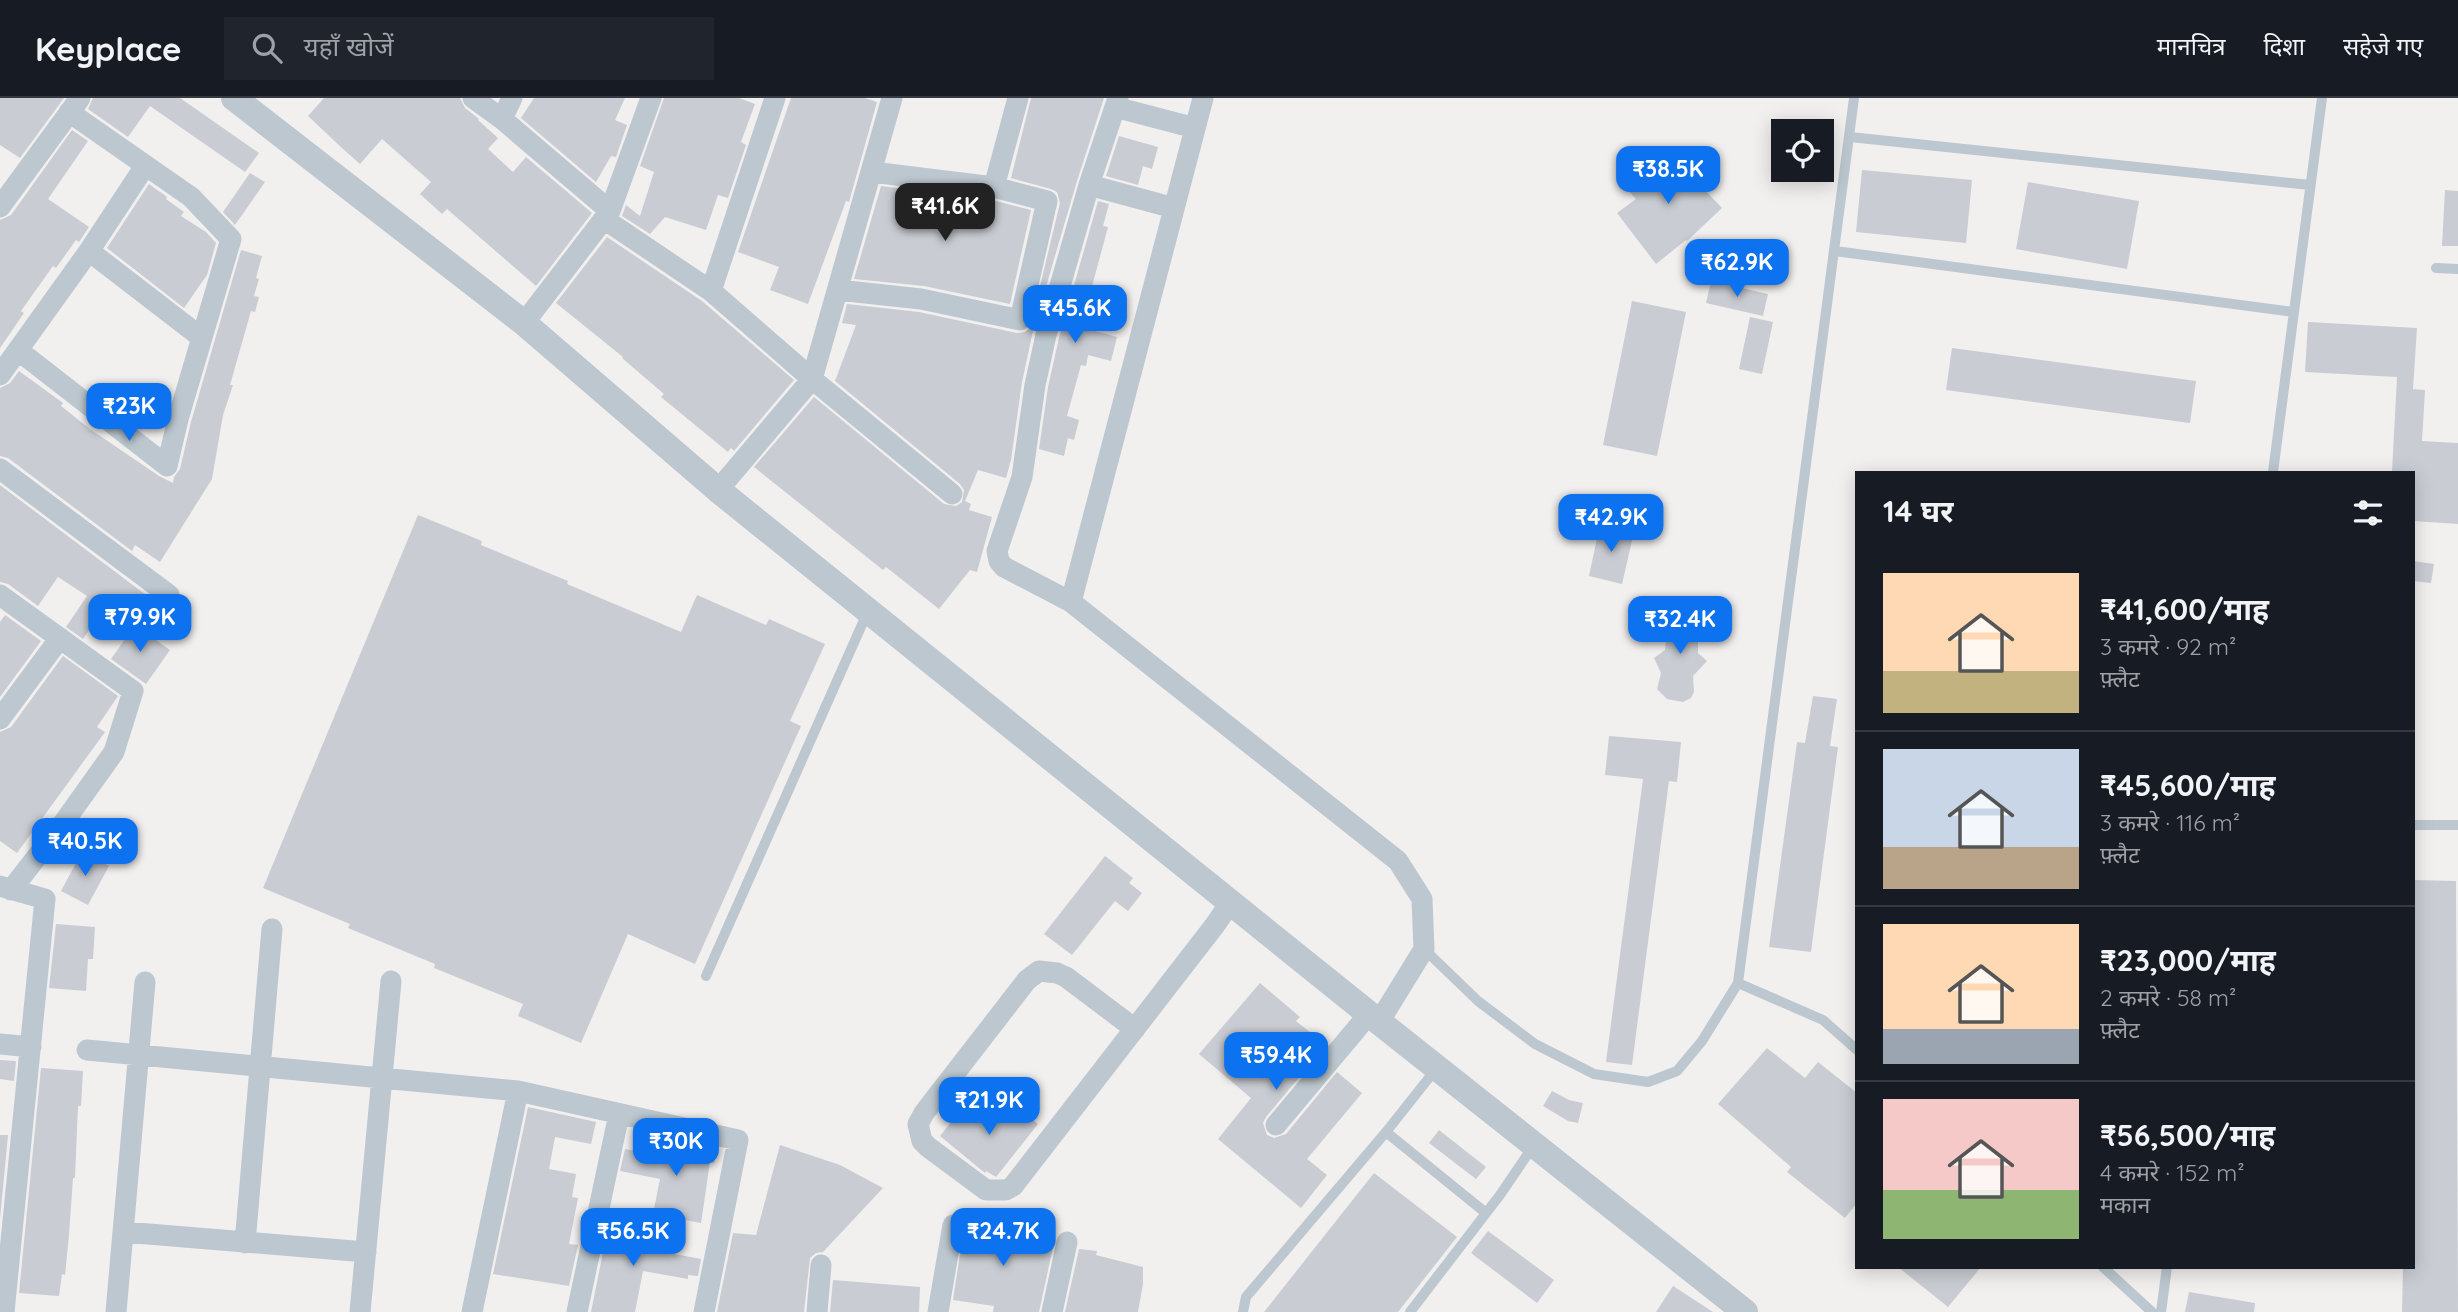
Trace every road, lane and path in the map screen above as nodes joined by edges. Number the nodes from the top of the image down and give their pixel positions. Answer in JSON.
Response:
{"nodes":[{"id":1,"x":234,"y":98,"type":"edge"},
{"id":2,"x":472,"y":98,"type":"edge"},
{"id":3,"x":512,"y":98,"type":"edge"},
{"id":4,"x":651,"y":98,"type":"edge"},
{"id":5,"x":775,"y":98,"type":"edge"},
{"id":6,"x":892,"y":98,"type":"edge"},
{"id":7,"x":1018,"y":98,"type":"edge"},
{"id":8,"x":1203,"y":98,"type":"edge"},
{"id":9,"x":1854,"y":98,"type":"edge"},
{"id":10,"x":2322,"y":98,"type":"edge"},
{"id":11,"x":1116,"y":103,"type":"edge"},
{"id":12,"x":75,"y":105,"type":"edge"},
{"id":13,"x":258,"y":106,"type":"edge"},
{"id":14,"x":502,"y":119,"type":"junction"},
{"id":15,"x":1195,"y":128,"type":"junction"},
{"id":16,"x":1850,"y":137,"type":"junction"},
{"id":17,"x":145,"y":166,"type":"junction"},
{"id":18,"x":872,"y":172,"type":"junction"},
{"id":19,"x":1089,"y":185,"type":"junction"},
{"id":20,"x":2310,"y":186,"type":"junction"},
{"id":21,"x":994,"y":187,"type":"junction"},
{"id":22,"x":0,"y":207,"type":"edge"},
{"id":23,"x":1174,"y":208,"type":"junction"},
{"id":24,"x":607,"y":215,"type":"junction"},
{"id":25,"x":89,"y":251,"type":"junction"},
{"id":26,"x":1835,"y":251,"type":"junction"},
{"id":27,"x":2436,"y":268,"type":"dead end"},
{"id":28,"x":2458,"y":269,"type":"edge"},
{"id":29,"x":838,"y":290,"type":"junction"},
{"id":30,"x":711,"y":291,"type":"junction"},
{"id":31,"x":2294,"y":312,"type":"junction"},
{"id":32,"x":523,"y":323,"type":"junction"},
{"id":33,"x":201,"y":338,"type":"junction"},
{"id":34,"x":19,"y":351,"type":"junction"},
{"id":35,"x":0,"y":375,"type":"edge"},
{"id":36,"x":812,"y":379,"type":"junction"},
{"id":37,"x":0,"y":469,"type":"edge"},
{"id":38,"x":2273,"y":471,"type":"edge"},
{"id":39,"x":718,"y":490,"type":"junction"},
{"id":40,"x":952,"y":494,"type":"dead end"},
{"id":41,"x":0,"y":595,"type":"edge"},
{"id":42,"x":169,"y":595,"type":"dead end"},
{"id":43,"x":1071,"y":601,"type":"junction"},
{"id":44,"x":868,"y":611,"type":"junction"},
{"id":45,"x":60,"y":638,"type":"junction"},
{"id":46,"x":0,"y":719,"type":"edge"},
{"id":47,"x":2415,"y":825,"type":"edge"},
{"id":48,"x":2458,"y":825,"type":"edge"},
{"id":49,"x":5,"y":888,"type":"edge"},
{"id":50,"x":1230,"y":903,"type":"junction"},
{"id":51,"x":272,"y":929,"type":"dead end"},
{"id":52,"x":1424,"y":949,"type":"junction"},
{"id":53,"x":706,"y":976,"type":"dead end"},
{"id":54,"x":391,"y":981,"type":"dead end"},
{"id":55,"x":145,"y":982,"type":"dead end"},
{"id":56,"x":1738,"y":983,"type":"junction"},
{"id":57,"x":1374,"y":1018,"type":"junction"},
{"id":58,"x":1135,"y":1028,"type":"junction"},
{"id":59,"x":0,"y":1044,"type":"edge"},
{"id":60,"x":31,"y":1047,"type":"junction"},
{"id":61,"x":1855,"y":1048,"type":"edge"},
{"id":62,"x":87,"y":1050,"type":"dead end"},
{"id":63,"x":140,"y":1054,"type":"junction"},
{"id":64,"x":260,"y":1066,"type":"junction"},
{"id":65,"x":1437,"y":1068,"type":"junction"},
{"id":66,"x":382,"y":1077,"type":"junction"},
{"id":67,"x":518,"y":1091,"type":"junction"},
{"id":68,"x":620,"y":1114,"type":"junction"},
{"id":69,"x":1276,"y":1125,"type":"dead end"},
{"id":70,"x":1386,"y":1132,"type":"junction"},
{"id":71,"x":1534,"y":1145,"type":"junction"},
{"id":72,"x":1486,"y":1213,"type":"junction"},
{"id":73,"x":953,"y":1225,"type":"dead end"},
{"id":74,"x":124,"y":1232,"type":"junction"},
{"id":75,"x":1066,"y":1242,"type":"dead end"},
{"id":76,"x":245,"y":1243,"type":"junction"},
{"id":77,"x":366,"y":1252,"type":"junction"},
{"id":78,"x":821,"y":1265,"type":"dead end"},
{"id":79,"x":2106,"y":1269,"type":"edge"},
{"id":80,"x":2167,"y":1269,"type":"edge"},
{"id":81,"x":3,"y":1298,"type":"edge"},
{"id":82,"x":116,"y":1312,"type":"edge"},
{"id":83,"x":360,"y":1312,"type":"edge"},
{"id":84,"x":472,"y":1312,"type":"edge"},
{"id":85,"x":577,"y":1312,"type":"edge"},
{"id":86,"x":704,"y":1312,"type":"edge"},
{"id":87,"x":817,"y":1312,"type":"edge"},
{"id":88,"x":938,"y":1312,"type":"edge"},
{"id":89,"x":1052,"y":1312,"type":"edge"},
{"id":90,"x":1243,"y":1312,"type":"edge"},
{"id":91,"x":1410,"y":1312,"type":"edge"},
{"id":92,"x":1745,"y":1312,"type":"edge"},
{"id":93,"x":2152,"y":1312,"type":"edge"},
{"id":94,"x":2161,"y":1312,"type":"edge"}],
"edges":[{"from":1,"to":13,"type":"street"},
{"from":2,"to":14,"type":"street"},
{"from":3,"to":14,"type":"street"},
{"from":4,"to":24,"type":"street"},
{"from":5,"to":30,"type":"street"},
{"from":6,"to":18,"type":"street"},
{"from":7,"to":21,"type":"street"},
{"from":8,"to":15,"type":"street"},
{"from":9,"to":16,"type":"lane"},
{"from":10,"to":20,"type":"lane"},
{"from":11,"to":15,"type":"street"},
{"from":11,"to":19,"type":"street"},
{"from":12,"to":17,"type":"street"},
{"from":12,"to":22,"type":"street"},
{"from":13,"to":32,"type":"street"},
{"from":14,"to":24,"type":"street"},
{"from":15,"to":23,"type":"street"},
{"from":16,"to":20,"type":"lane"},
{"from":16,"to":26,"type":"lane"},
{"from":17,"to":25,"type":"street"},
{"from":17,"to":33,"type":"street"},
{"from":18,"to":21,"type":"street"},
{"from":18,"to":29,"type":"street"},
{"from":19,"to":23,"type":"street"},
{"from":19,"to":43,"type":"street"},
{"from":20,"to":31,"type":"lane"},
{"from":21,"to":29,"type":"street"},
{"from":23,"to":43,"type":"street"},
{"from":24,"to":30,"type":"street"},
{"from":24,"to":32,"type":"street"},
{"from":25,"to":33,"type":"street"},
{"from":25,"to":34,"type":"street"},
{"from":26,"to":31,"type":"lane"},
{"from":26,"to":56,"type":"lane"},
{"from":27,"to":28,"type":"lane"},
{"from":29,"to":36,"type":"street"},
{"from":30,"to":36,"type":"street"},
{"from":31,"to":38,"type":"lane"},
{"from":32,"to":39,"type":"street"},
{"from":33,"to":34,"type":"street"},
{"from":34,"to":35,"type":"street"},
{"from":36,"to":39,"type":"street"},
{"from":36,"to":40,"type":"street"},
{"from":37,"to":42,"type":"street"},
{"from":39,"to":44,"type":"street"},
{"from":41,"to":45,"type":"street"},
{"from":43,"to":52,"type":"street"},
{"from":44,"to":50,"type":"street"},
{"from":44,"to":53,"type":"lane"},
{"from":45,"to":46,"type":"street"},
{"from":45,"to":49,"type":"street"},
{"from":47,"to":48,"type":"lane"},
{"from":49,"to":60,"type":"street"},
{"from":50,"to":57,"type":"street"},
{"from":50,"to":58,"type":"street"},
{"from":51,"to":64,"type":"street"},
{"from":52,"to":56,"type":"lane"},
{"from":52,"to":57,"type":"street"},
{"from":54,"to":66,"type":"street"},
{"from":55,"to":63,"type":"street"},
{"from":56,"to":61,"type":"lane"},
{"from":57,"to":65,"type":"street"},
{"from":57,"to":69,"type":"street"},
{"from":58,"to":58,"type":"street"},
{"from":59,"to":60,"type":"street"},
{"from":60,"to":81,"type":"street"},
{"from":62,"to":63,"type":"street"},
{"from":63,"to":64,"type":"street"},
{"from":63,"to":74,"type":"street"},
{"from":64,"to":66,"type":"street"},
{"from":64,"to":76,"type":"street"},
{"from":65,"to":70,"type":"lane"},
{"from":65,"to":71,"type":"street"},
{"from":66,"to":67,"type":"street"},
{"from":66,"to":77,"type":"street"},
{"from":67,"to":68,"type":"street"},
{"from":67,"to":84,"type":"street"},
{"from":68,"to":85,"type":"street"},
{"from":68,"to":86,"type":"street"},
{"from":70,"to":72,"type":"lane"},
{"from":70,"to":90,"type":"lane"},
{"from":71,"to":72,"type":"lane"},
{"from":71,"to":92,"type":"street"},
{"from":72,"to":91,"type":"lane"},
{"from":73,"to":88,"type":"street"},
{"from":74,"to":76,"type":"street"},
{"from":74,"to":82,"type":"street"},
{"from":75,"to":89,"type":"street"},
{"from":76,"to":77,"type":"street"},
{"from":77,"to":83,"type":"street"},
{"from":78,"to":87,"type":"street"},
{"from":79,"to":93,"type":"lane"},
{"from":80,"to":94,"type":"lane"}]}
